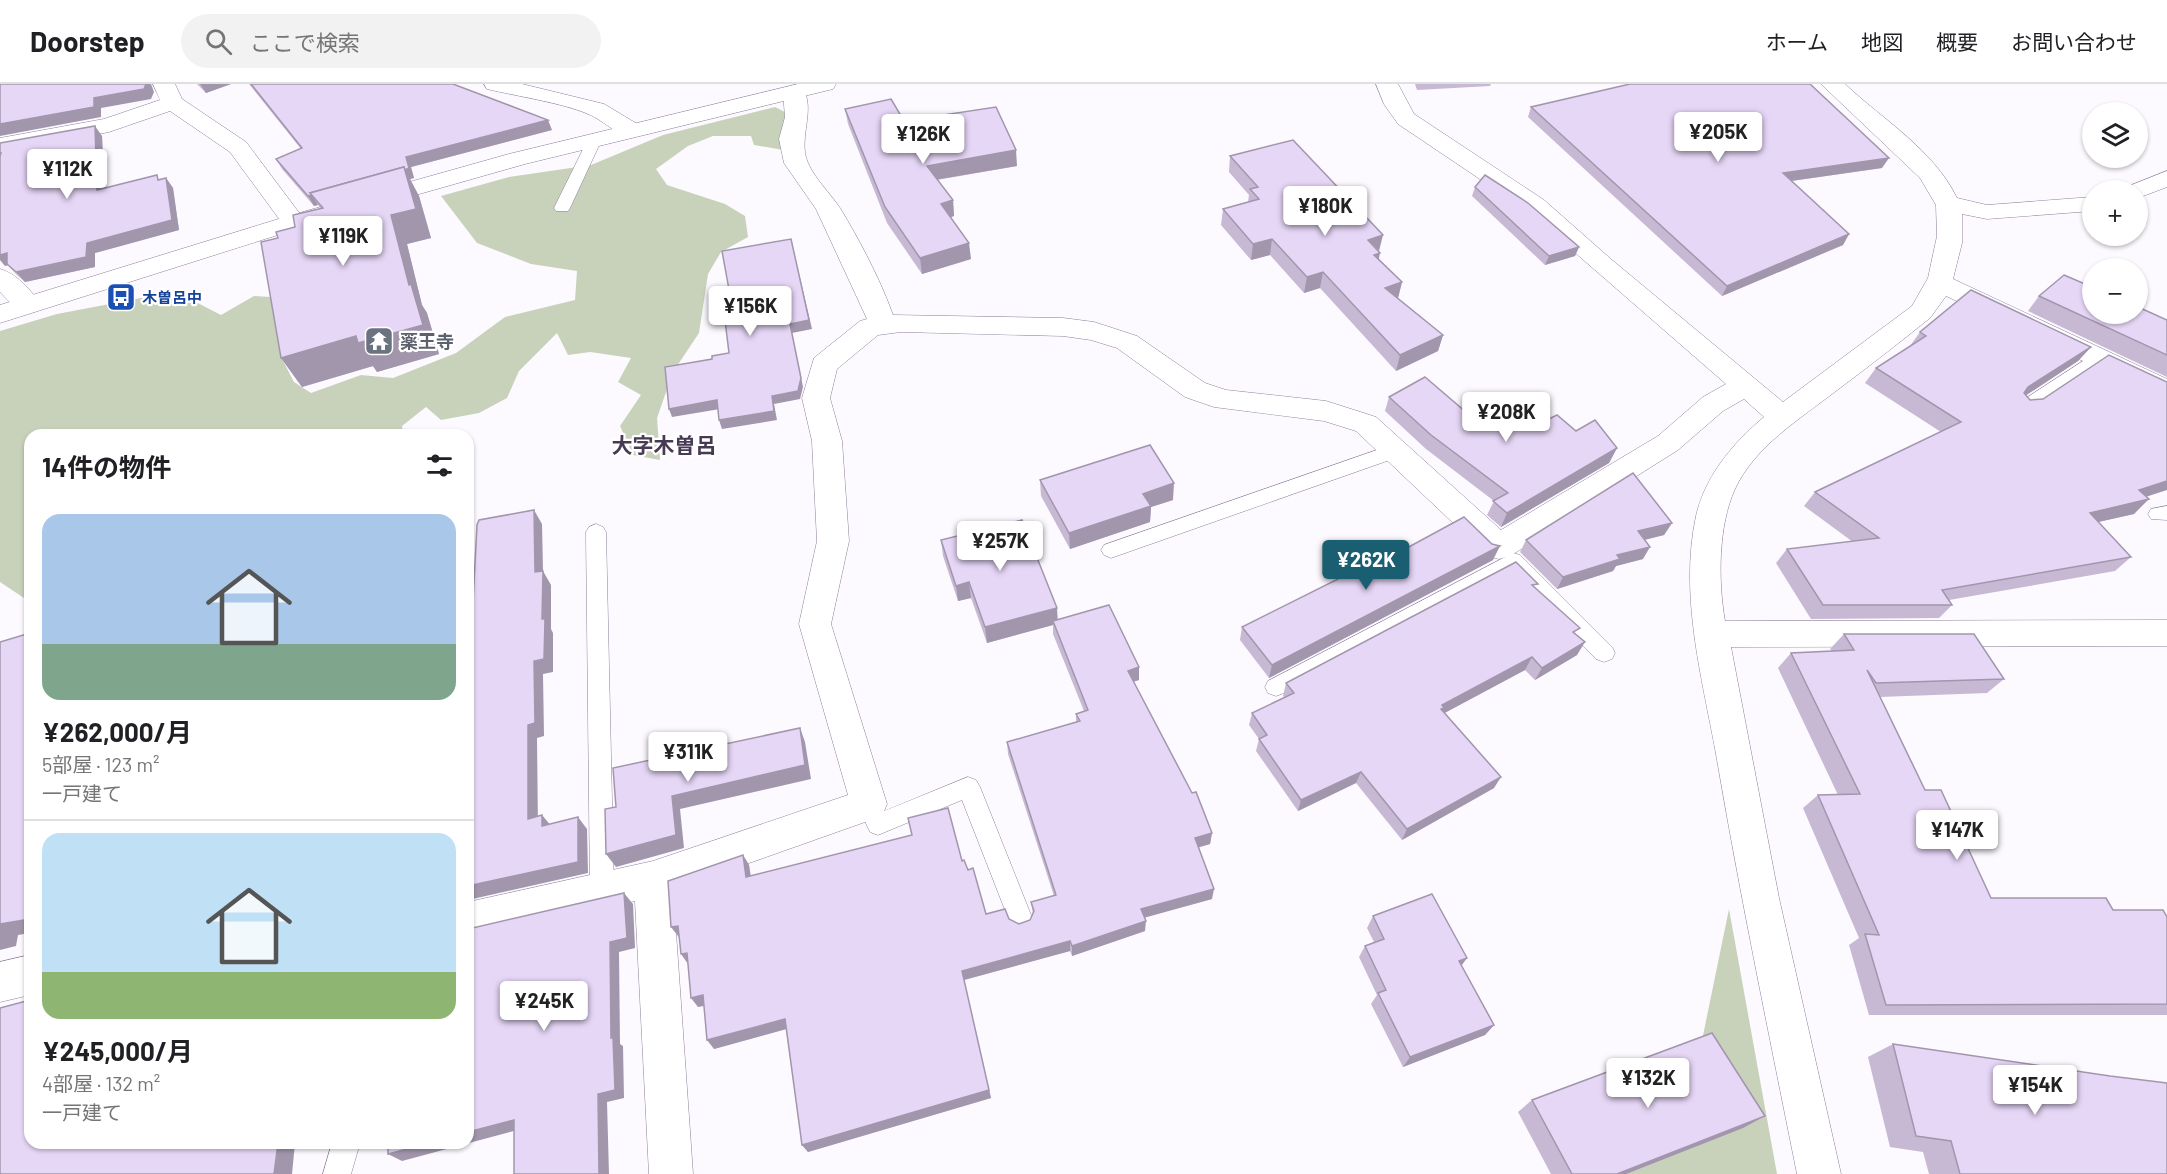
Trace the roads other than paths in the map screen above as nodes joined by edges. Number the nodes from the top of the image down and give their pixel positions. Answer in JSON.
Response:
{"nodes":[{"id":1,"x":495,"y":84,"type":"edge"},
{"id":2,"x":1387,"y":84,"type":"edge"},
{"id":3,"x":1832,"y":84,"type":"edge"},
{"id":4,"x":811,"y":87,"type":"edge"},
{"id":5,"x":168,"y":94,"type":"edge"},
{"id":6,"x":631,"y":130,"type":"junction"},
{"id":7,"x":595,"y":140,"type":"junction"},
{"id":8,"x":0,"y":146,"type":"edge"},
{"id":9,"x":1948,"y":204,"type":"junction"},
{"id":10,"x":2082,"y":205,"type":"edge"},
{"id":11,"x":562,"y":208,"type":"dead end"},
{"id":12,"x":294,"y":222,"type":"junction"},
{"id":13,"x":0,"y":277,"type":"edge"},
{"id":14,"x":1940,"y":283,"type":"junction"},
{"id":15,"x":28,"y":305,"type":"junction"},
{"id":16,"x":0,"y":314,"type":"edge"},
{"id":17,"x":883,"y":326,"type":"junction"},
{"id":18,"x":2097,"y":358,"type":"junction"},
{"id":19,"x":1745,"y":386,"type":"junction"},
{"id":20,"x":2167,"y":391,"type":"edge"},
{"id":21,"x":2023,"y":408,"type":"edge"},
{"id":22,"x":1783,"y":417,"type":"junction"},
{"id":23,"x":1397,"y":450,"type":"junction"},
{"id":24,"x":596,"y":532,"type":"dead end"},
{"id":25,"x":1111,"y":550,"type":"dead end"},
{"id":26,"x":1506,"y":554,"type":"junction"},
{"id":27,"x":2167,"y":633,"type":"edge"},
{"id":28,"x":1712,"y":634,"type":"junction"},
{"id":29,"x":1604,"y":653,"type":"dead end"},
{"id":30,"x":1276,"y":687,"type":"dead end"},
{"id":31,"x":869,"y":804,"type":"junction"},
{"id":32,"x":653,"y":879,"type":"junction"},
{"id":33,"x":602,"y":891,"type":"junction"},
{"id":34,"x":474,"y":920,"type":"edge"},
{"id":35,"x":1021,"y":920,"type":"dead end"},
{"id":36,"x":24,"y":976,"type":"edge"},
{"id":37,"x":0,"y":982,"type":"edge"},
{"id":38,"x":344,"y":1149,"type":"edge"},
{"id":39,"x":337,"y":1174,"type":"edge"},
{"id":40,"x":671,"y":1174,"type":"edge"},
{"id":41,"x":1819,"y":1174,"type":"edge"}],
"edges":[{"from":1,"to":6,"type":"street"},
{"from":2,"to":19,"type":"street"},
{"from":3,"to":9,"type":"street"},
{"from":4,"to":6,"type":"street"},
{"from":4,"to":17,"type":"street"},
{"from":5,"to":8,"type":"street"},
{"from":5,"to":12,"type":"street"},
{"from":6,"to":7,"type":"street"},
{"from":7,"to":11,"type":"lane"},
{"from":7,"to":12,"type":"street"},
{"from":9,"to":10,"type":"street"},
{"from":9,"to":14,"type":"street"},
{"from":12,"to":15,"type":"street"},
{"from":13,"to":15,"type":"street"},
{"from":14,"to":18,"type":"street"},
{"from":14,"to":22,"type":"street"},
{"from":15,"to":16,"type":"street"},
{"from":17,"to":23,"type":"street"},
{"from":17,"to":31,"type":"street"},
{"from":18,"to":20,"type":"street"},
{"from":18,"to":21,"type":"lane"},
{"from":19,"to":22,"type":"street"},
{"from":19,"to":26,"type":"street"},
{"from":22,"to":28,"type":"street"},
{"from":23,"to":25,"type":"lane"},
{"from":23,"to":26,"type":"street"},
{"from":24,"to":33,"type":"lane"},
{"from":26,"to":29,"type":"lane"},
{"from":26,"to":30,"type":"lane"},
{"from":27,"to":28,"type":"street"},
{"from":28,"to":41,"type":"street"},
{"from":31,"to":32,"type":"street"},
{"from":31,"to":35,"type":"lane"},
{"from":32,"to":33,"type":"street"},
{"from":32,"to":40,"type":"street"},
{"from":33,"to":34,"type":"street"},
{"from":36,"to":37,"type":"street"},
{"from":38,"to":39,"type":"lane"}]}
